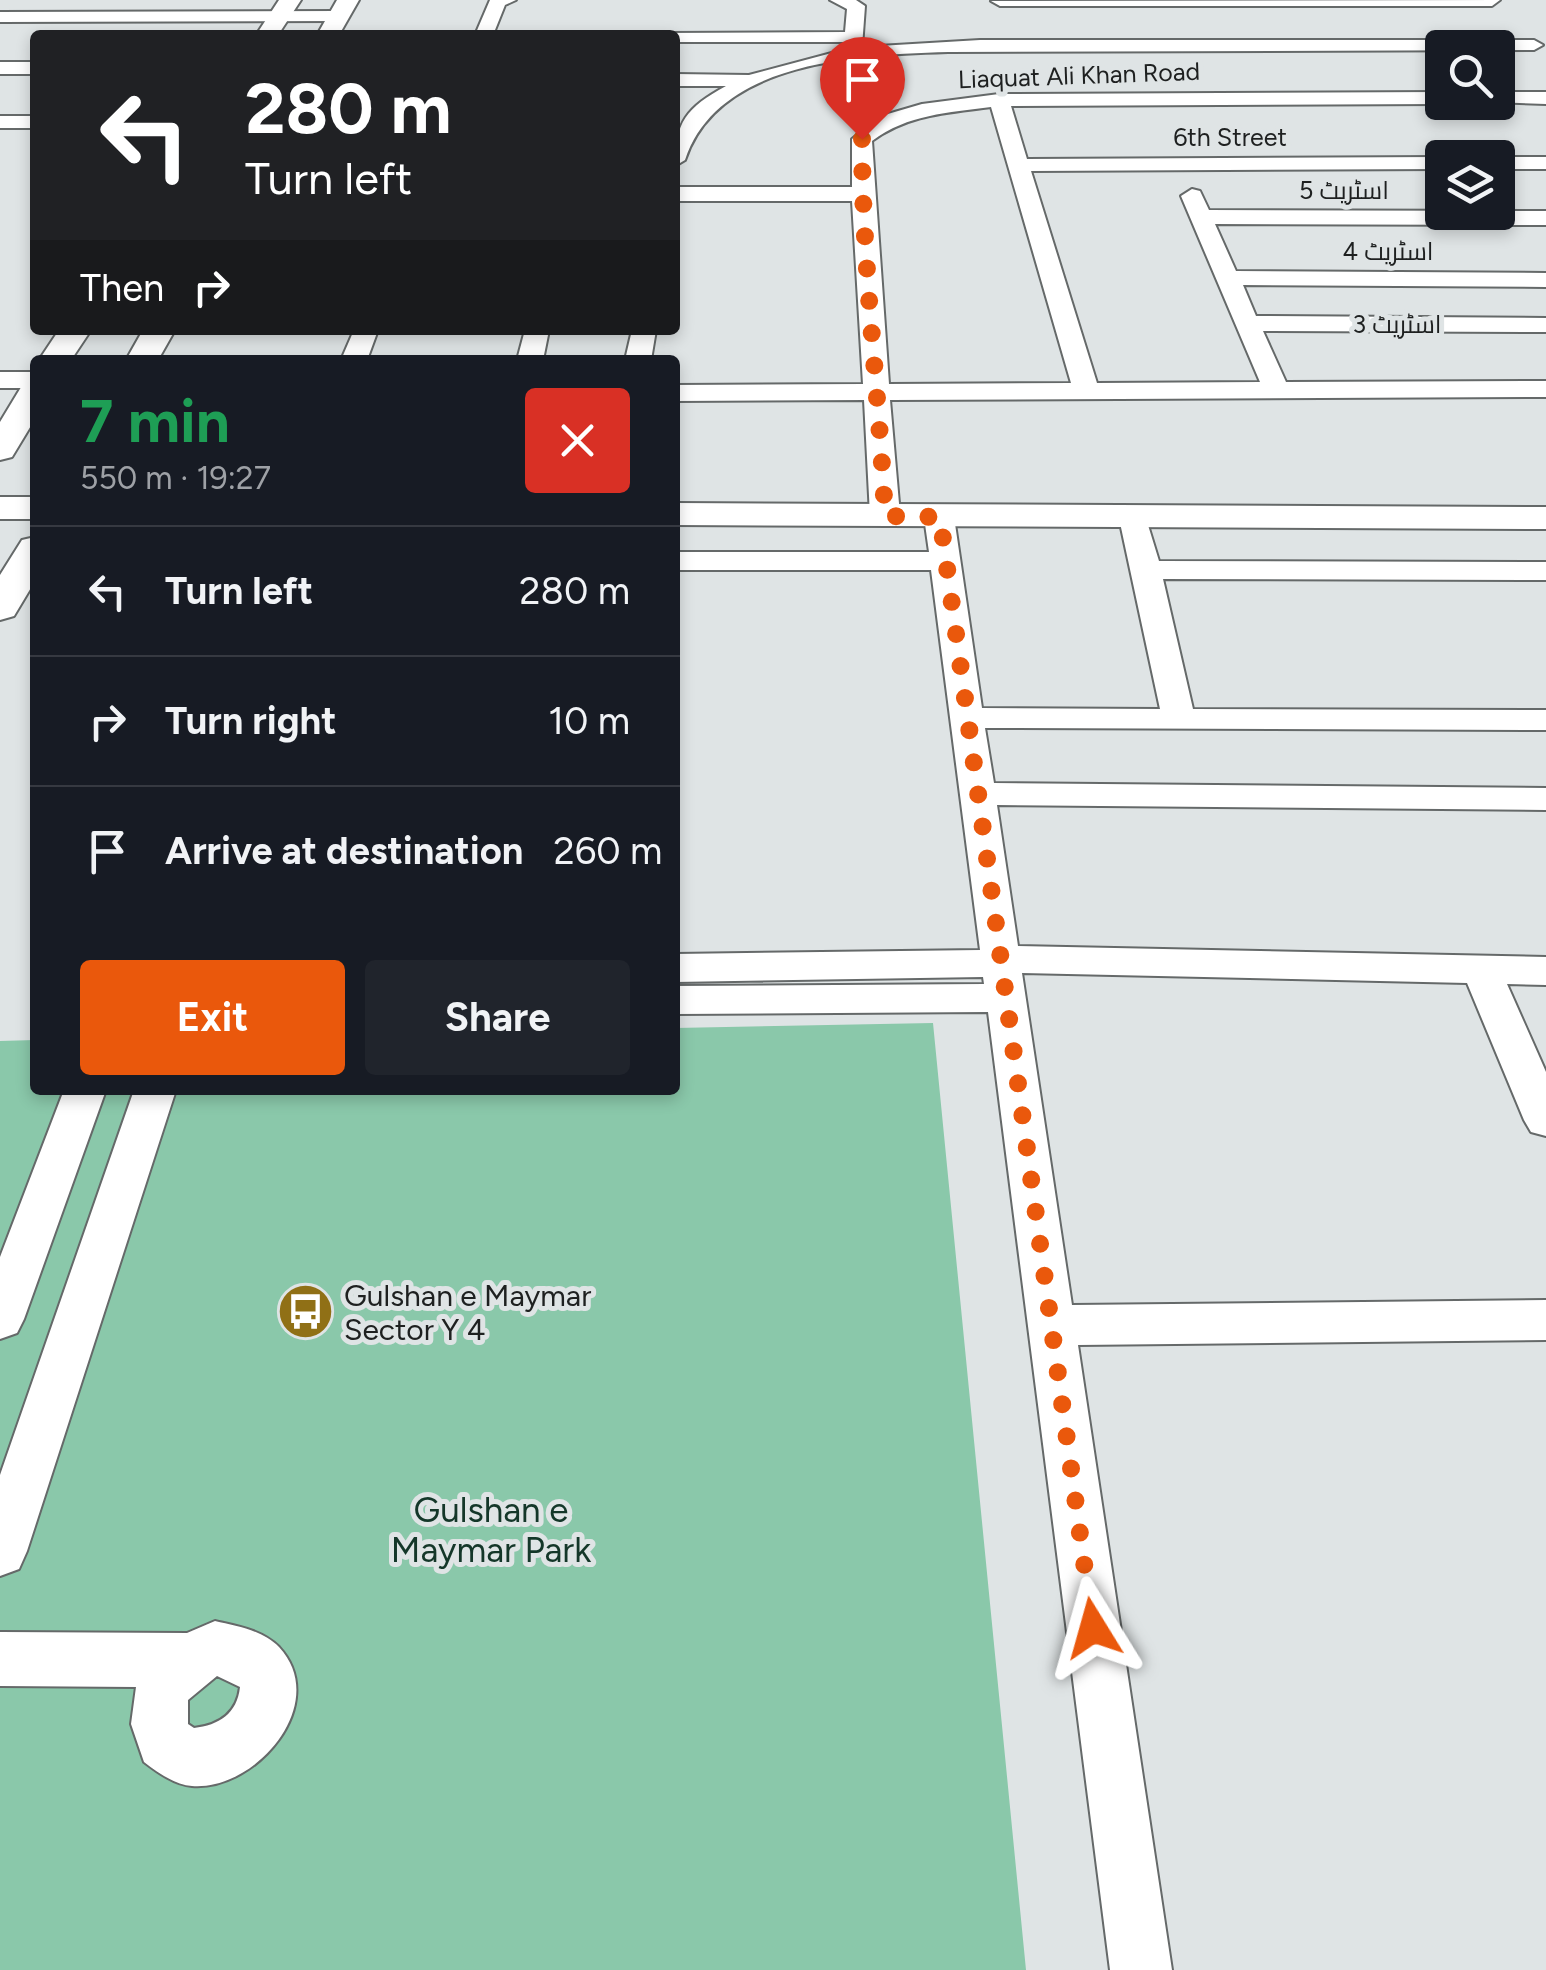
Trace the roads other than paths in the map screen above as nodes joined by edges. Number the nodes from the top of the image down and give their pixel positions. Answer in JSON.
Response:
{"nodes":[{"id":1,"x":503,"y":0,"type":"edge"},
{"id":2,"x":839,"y":0,"type":"edge"},
{"id":3,"x":1492,"y":1,"type":"edge"},
{"id":4,"x":0,"y":17,"type":"edge"},
{"id":5,"x":279,"y":17,"type":"edge"},
{"id":6,"x":338,"y":17,"type":"edge"},
{"id":7,"x":487,"y":30,"type":"edge"},
{"id":8,"x":680,"y":37,"type":"edge"},
{"id":9,"x":1014,"y":42,"type":"edge"},
{"id":10,"x":853,"y":46,"type":"junction"},
{"id":11,"x":1540,"y":51,"type":"edge"},
{"id":12,"x":0,"y":68,"type":"edge"},
{"id":13,"x":30,"y":68,"type":"edge"},
{"id":14,"x":680,"y":80,"type":"edge"},
{"id":15,"x":756,"y":82,"type":"junction"},
{"id":16,"x":1515,"y":98,"type":"edge"},
{"id":17,"x":1546,"y":98,"type":"edge"},
{"id":18,"x":1425,"y":99,"type":"edge"},
{"id":19,"x":999,"y":100,"type":"junction"},
{"id":20,"x":30,"y":123,"type":"edge"},
{"id":21,"x":683,"y":123,"type":"edge"},
{"id":22,"x":4,"y":126,"type":"edge"},
{"id":23,"x":1425,"y":162,"type":"edge"},
{"id":24,"x":1546,"y":162,"type":"edge"},
{"id":25,"x":1515,"y":163,"type":"edge"},
{"id":26,"x":1178,"y":164,"type":"junction"},
{"id":27,"x":1018,"y":165,"type":"junction"},
{"id":28,"x":1515,"y":169,"type":"edge"},
{"id":29,"x":1537,"y":187,"type":"dead end"},
{"id":30,"x":680,"y":194,"type":"edge"},
{"id":31,"x":862,"y":194,"type":"junction"},
{"id":32,"x":1201,"y":218,"type":"junction"},
{"id":33,"x":1546,"y":218,"type":"edge"},
{"id":34,"x":1229,"y":278,"type":"junction"},
{"id":35,"x":1546,"y":280,"type":"edge"},
{"id":36,"x":1248,"y":323,"type":"junction"},
{"id":37,"x":1546,"y":326,"type":"edge"},
{"id":38,"x":0,"y":380,"type":"edge"},
{"id":39,"x":30,"y":380,"type":"edge"},
{"id":40,"x":1546,"y":389,"type":"edge"},
{"id":41,"x":1277,"y":391,"type":"junction"},
{"id":42,"x":1088,"y":392,"type":"junction"},
{"id":43,"x":680,"y":393,"type":"edge"},
{"id":44,"x":880,"y":394,"type":"junction"},
{"id":45,"x":30,"y":400,"type":"edge"},
{"id":46,"x":0,"y":450,"type":"edge"},
{"id":47,"x":0,"y":508,"type":"edge"},
{"id":48,"x":30,"y":508,"type":"edge"},
{"id":49,"x":680,"y":514,"type":"edge"},
{"id":50,"x":885,"y":516,"type":"junction"},
{"id":51,"x":1134,"y":518,"type":"junction"},
{"id":52,"x":1546,"y":518,"type":"edge"},
{"id":53,"x":942,"y":539,"type":"junction"},
{"id":54,"x":24,"y":557,"type":"edge"},
{"id":55,"x":680,"y":561,"type":"edge"},
{"id":56,"x":1146,"y":570,"type":"junction"},
{"id":57,"x":1546,"y":571,"type":"edge"},
{"id":58,"x":0,"y":608,"type":"edge"},
{"id":59,"x":966,"y":718,"type":"junction"},
{"id":60,"x":1179,"y":719,"type":"junction"},
{"id":61,"x":1546,"y":720,"type":"edge"},
{"id":62,"x":977,"y":794,"type":"junction"},
{"id":63,"x":1544,"y":803,"type":"edge"},
{"id":64,"x":680,"y":968,"type":"edge"},
{"id":65,"x":1481,"y":970,"type":"junction"},
{"id":66,"x":1546,"y":970,"type":"edge"},
{"id":67,"x":1001,"y":974,"type":"junction"},
{"id":68,"x":680,"y":1000,"type":"edge"},
{"id":69,"x":83,"y":1095,"type":"edge"},
{"id":70,"x":153,"y":1095,"type":"edge"},
{"id":71,"x":1546,"y":1120,"type":"edge"},
{"id":72,"x":0,"y":1319,"type":"edge"},
{"id":73,"x":1546,"y":1320,"type":"edge"},
{"id":74,"x":1050,"y":1324,"type":"junction"},
{"id":75,"x":0,"y":1551,"type":"edge"},
{"id":76,"x":0,"y":1659,"type":"edge"},
{"id":77,"x":188,"y":1660,"type":"dead end"},
{"id":78,"x":1141,"y":1970,"type":"edge"}],
"edges":[{"from":1,"to":7,"type":"street"},
{"from":2,"to":10,"type":"street"},
{"from":3,"to":9,"type":"street"},
{"from":3,"to":11,"type":"street"},
{"from":4,"to":5,"type":"street"},
{"from":5,"to":6,"type":"street"},
{"from":8,"to":10,"type":"street"},
{"from":9,"to":10,"type":"street"},
{"from":9,"to":11,"type":"street"},
{"from":9,"to":18,"type":"street","name":"Liaquat Ali Khan Road"},
{"from":9,"to":19,"type":"street","name":"Liaquat Ali Khan Road"},
{"from":10,"to":15,"type":"street"},
{"from":12,"to":13,"type":"street"},
{"from":14,"to":15,"type":"street"},
{"from":15,"to":21,"type":"street"},
{"from":16,"to":17,"type":"street"},
{"from":19,"to":27,"type":"street"},
{"from":19,"to":31,"type":"street","name":"Liaquat Ali Khan Road"},
{"from":20,"to":22,"type":"street"},
{"from":23,"to":26,"type":"street","name":"6th Street"},
{"from":24,"to":25,"type":"street"},
{"from":26,"to":27,"type":"street","name":"6th Street"},
{"from":26,"to":32,"type":"street"},
{"from":27,"to":42,"type":"street"},
{"from":28,"to":29,"type":"street"},
{"from":30,"to":31,"type":"street"},
{"from":31,"to":44,"type":"street","name":"Liaquat Ali Khan Road"},
{"from":32,"to":33,"type":"street","name":"اسٹریٹ 5"},
{"from":32,"to":34,"type":"street"},
{"from":34,"to":35,"type":"street","name":"اسٹریٹ 4"},
{"from":34,"to":36,"type":"street"},
{"from":36,"to":37,"type":"street","name":"اسٹریٹ 3"},
{"from":36,"to":41,"type":"street"},
{"from":38,"to":39,"type":"street"},
{"from":40,"to":41,"type":"street"},
{"from":41,"to":42,"type":"street"},
{"from":42,"to":44,"type":"street"},
{"from":43,"to":44,"type":"street"},
{"from":44,"to":50,"type":"street","name":"Liaquat Ali Khan Road"},
{"from":45,"to":46,"type":"street"},
{"from":47,"to":48,"type":"street"},
{"from":49,"to":50,"type":"street"},
{"from":50,"to":53,"type":"street"},
{"from":51,"to":52,"type":"street"},
{"from":51,"to":53,"type":"street"},
{"from":51,"to":56,"type":"street"},
{"from":53,"to":55,"type":"street"},
{"from":53,"to":59,"type":"street"},
{"from":54,"to":58,"type":"street"},
{"from":56,"to":57,"type":"street"},
{"from":56,"to":60,"type":"street"},
{"from":59,"to":60,"type":"street"},
{"from":59,"to":62,"type":"street"},
{"from":60,"to":61,"type":"street"},
{"from":62,"to":63,"type":"street"},
{"from":62,"to":67,"type":"street"},
{"from":64,"to":67,"type":"street"},
{"from":65,"to":66,"type":"street"},
{"from":65,"to":67,"type":"street"},
{"from":65,"to":71,"type":"street"},
{"from":67,"to":68,"type":"street"},
{"from":67,"to":74,"type":"street"},
{"from":69,"to":72,"type":"street"},
{"from":70,"to":75,"type":"street"},
{"from":73,"to":74,"type":"street"},
{"from":74,"to":78,"type":"street"},
{"from":76,"to":77,"type":"street"}]}
